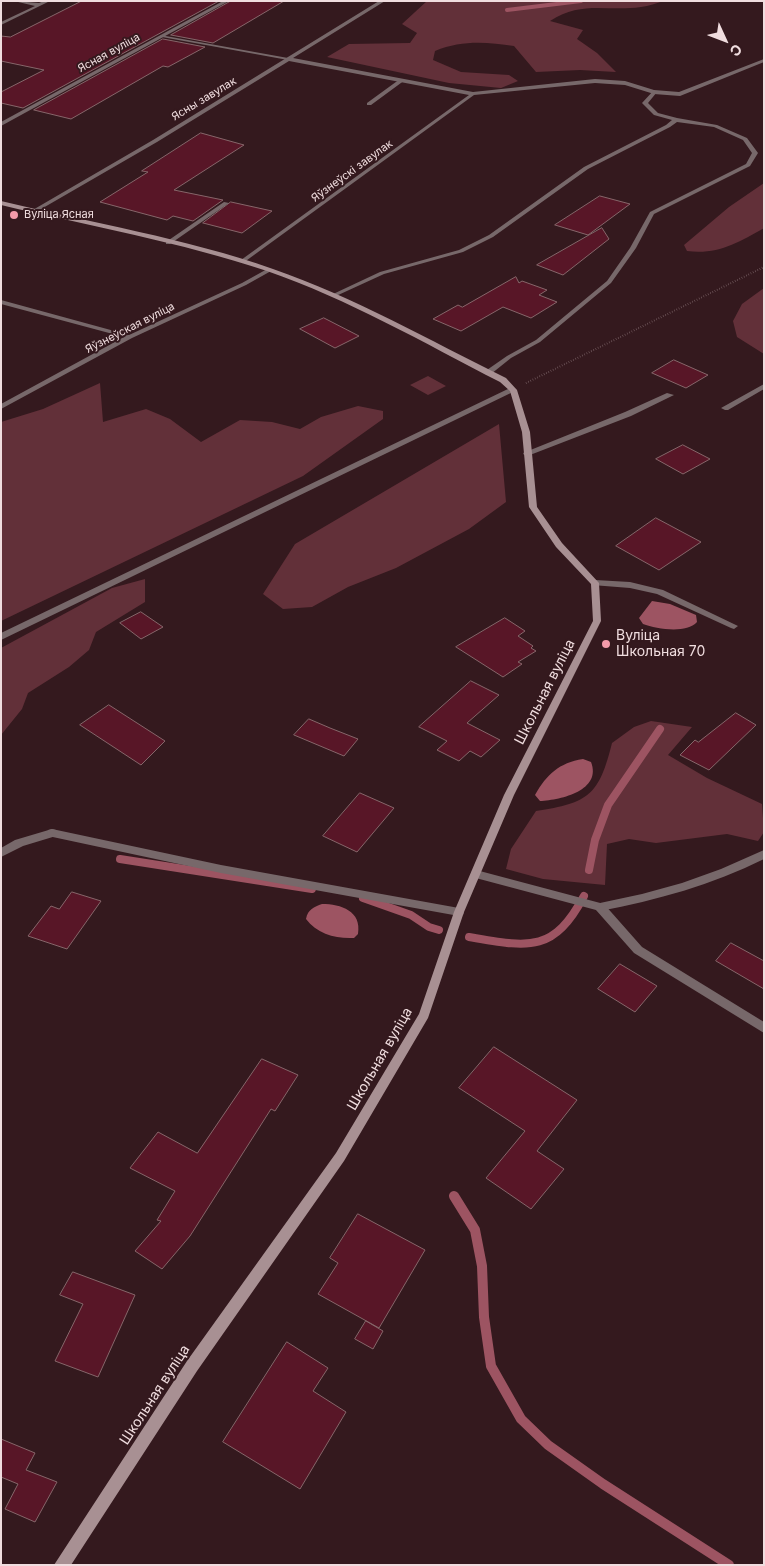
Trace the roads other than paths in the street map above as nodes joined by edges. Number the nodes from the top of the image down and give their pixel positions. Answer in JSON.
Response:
{"nodes":[{"id":1,"x":16,"y":1,"type":"edge"},
{"id":2,"x":48,"y":1,"type":"edge"},
{"id":3,"x":227,"y":1,"type":"edge"},
{"id":4,"x":383,"y":1,"type":"edge"},
{"id":5,"x":40,"y":5,"type":"junction"},
{"id":6,"x":1,"y":24,"type":"edge"},
{"id":7,"x":162,"y":36,"type":"junction"},
{"id":8,"x":288,"y":60,"type":"junction"},
{"id":9,"x":764,"y":60,"type":"edge"},
{"id":10,"x":402,"y":80,"type":"junction"},
{"id":11,"x":654,"y":92,"type":"junction"},
{"id":12,"x":473,"y":94,"type":"junction"},
{"id":13,"x":369,"y":104,"type":"dead end"},
{"id":14,"x":676,"y":120,"type":"junction"},
{"id":15,"x":1,"y":124,"type":"edge"},
{"id":16,"x":1,"y":203,"type":"edge"},
{"id":17,"x":226,"y":203,"type":"dead end"},
{"id":18,"x":34,"y":211,"type":"junction"},
{"id":19,"x":168,"y":242,"type":"junction"},
{"id":20,"x":243,"y":261,"type":"junction"},
{"id":21,"x":269,"y":270,"type":"junction"},
{"id":22,"x":334,"y":295,"type":"junction"},
{"id":23,"x":1,"y":302,"type":"edge"},
{"id":24,"x":130,"y":337,"type":"junction"},
{"id":25,"x":488,"y":372,"type":"junction"},
{"id":26,"x":764,"y":386,"type":"edge"},
{"id":27,"x":513,"y":390,"type":"junction"},
{"id":28,"x":670,"y":395,"type":"dead end"},
{"id":29,"x":1,"y":407,"type":"edge"},
{"id":30,"x":725,"y":408,"type":"dead end"},
{"id":31,"x":527,"y":453,"type":"junction"},
{"id":32,"x":595,"y":583,"type":"junction"},
{"id":33,"x":734,"y":626,"type":"dead end"},
{"id":34,"x":1,"y":637,"type":"edge"},
{"id":35,"x":1,"y":853,"type":"edge"},
{"id":36,"x":764,"y":854,"type":"edge"},
{"id":37,"x":476,"y":874,"type":"junction"},
{"id":38,"x":600,"y":907,"type":"junction"},
{"id":39,"x":459,"y":912,"type":"junction"},
{"id":40,"x":764,"y":1028,"type":"edge"},
{"id":41,"x":62,"y":1565,"type":"edge"}],
"edges":[{"from":1,"to":5,"type":"street"},
{"from":2,"to":5,"type":"street"},
{"from":3,"to":7,"type":"street","name":"Ясная вуліца"},
{"from":4,"to":8,"type":"street","name":"Ясны завулак"},
{"from":5,"to":6,"type":"street"},
{"from":7,"to":8,"type":"street"},
{"from":7,"to":15,"type":"street","name":"Ясная вуліца"},
{"from":8,"to":10,"type":"street"},
{"from":8,"to":18,"type":"street","name":"Ясны завулак"},
{"from":9,"to":11,"type":"street"},
{"from":10,"to":12,"type":"street"},
{"from":10,"to":13,"type":"street"},
{"from":11,"to":12,"type":"street"},
{"from":11,"to":14,"type":"street"},
{"from":12,"to":20,"type":"street","name":"Яўзнеўскі завулак"},
{"from":14,"to":22,"type":"street"},
{"from":14,"to":25,"type":"street"},
{"from":16,"to":18,"type":"street"},
{"from":17,"to":19,"type":"street"},
{"from":18,"to":19,"type":"street"},
{"from":19,"to":20,"type":"street"},
{"from":20,"to":21,"type":"street"},
{"from":21,"to":22,"type":"street"},
{"from":21,"to":24,"type":"street","name":"Яўзнеўская вуліца"},
{"from":22,"to":25,"type":"street"},
{"from":23,"to":24,"type":"street"},
{"from":24,"to":29,"type":"street","name":"Яўзнеўская вуліца"},
{"from":25,"to":27,"type":"street"},
{"from":26,"to":30,"type":"street"},
{"from":27,"to":31,"type":"street"},
{"from":27,"to":34,"type":"street"},
{"from":28,"to":31,"type":"street"},
{"from":31,"to":32,"type":"street"},
{"from":32,"to":33,"type":"street"},
{"from":32,"to":37,"type":"street","name":"Школьная вуліца"},
{"from":35,"to":39,"type":"street"},
{"from":36,"to":38,"type":"street"},
{"from":37,"to":38,"type":"street"},
{"from":37,"to":39,"type":"street","name":"Школьная вуліца"},
{"from":38,"to":40,"type":"street"},
{"from":39,"to":41,"type":"street","name":"Школьная вуліца"}]}
